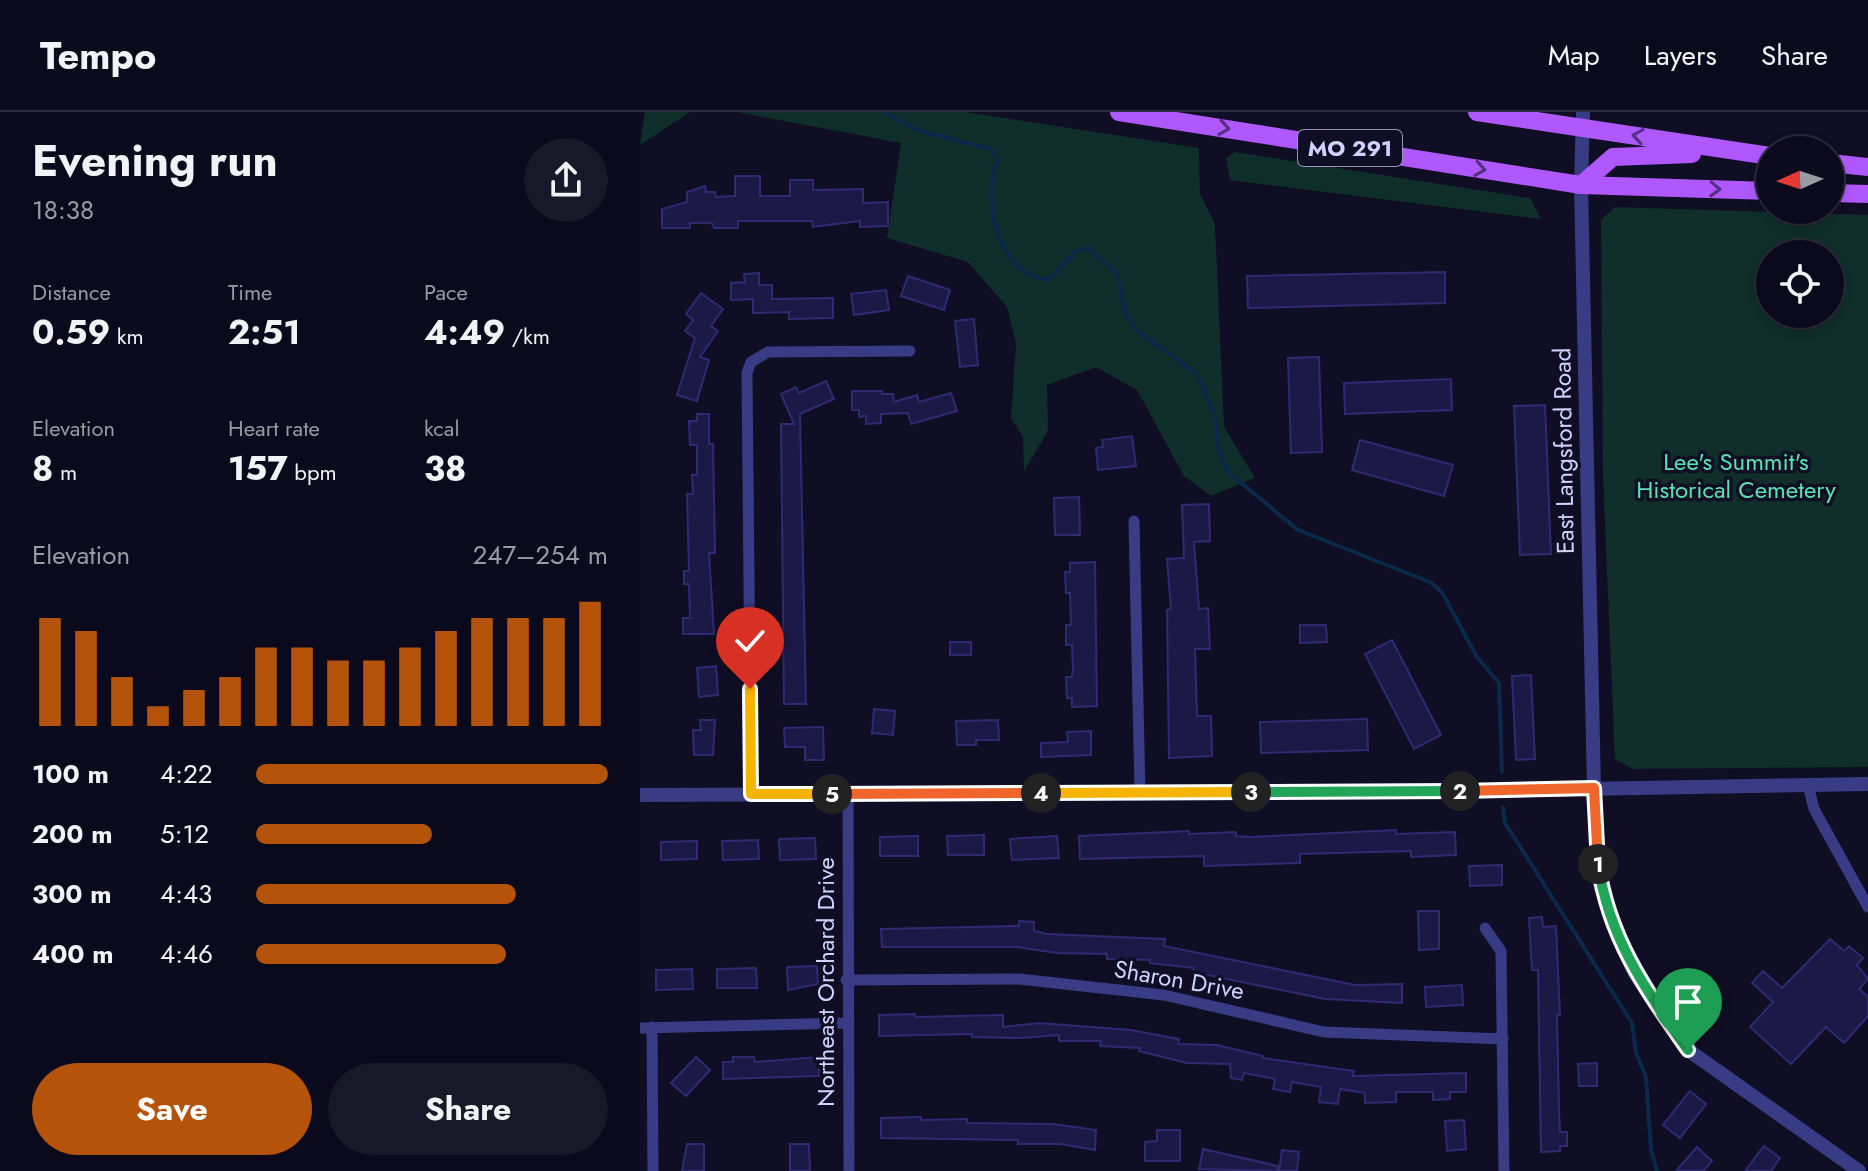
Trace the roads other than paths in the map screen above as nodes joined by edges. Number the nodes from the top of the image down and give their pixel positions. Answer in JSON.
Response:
{"nodes":[{"id":1,"x":1119,"y":112,"type":"edge"},
{"id":2,"x":1477,"y":112,"type":"edge"},
{"id":3,"x":1525,"y":115,"type":"edge"},
{"id":4,"x":1582,"y":120,"type":"edge"},
{"id":5,"x":1756,"y":154,"type":"edge"},
{"id":6,"x":1756,"y":156,"type":"edge"},
{"id":7,"x":1844,"y":164,"type":"edge"},
{"id":8,"x":1868,"y":167,"type":"edge"},
{"id":9,"x":1581,"y":185,"type":"junction"},
{"id":10,"x":1756,"y":191,"type":"edge"},
{"id":11,"x":1844,"y":193,"type":"edge"},
{"id":12,"x":1868,"y":194,"type":"edge"},
{"id":13,"x":910,"y":351,"type":"dead end"},
{"id":14,"x":1134,"y":521,"type":"dead end"},
{"id":15,"x":1868,"y":784,"type":"edge"},
{"id":16,"x":1808,"y":785,"type":"junction"},
{"id":17,"x":1594,"y":788,"type":"junction"},
{"id":18,"x":1140,"y":792,"type":"junction"},
{"id":19,"x":848,"y":793,"type":"junction"},
{"id":20,"x":751,"y":794,"type":"junction"},
{"id":21,"x":640,"y":795,"type":"edge"},
{"id":22,"x":1868,"y":907,"type":"edge"},
{"id":23,"x":1485,"y":928,"type":"dead end"},
{"id":24,"x":846,"y":980,"type":"junction"},
{"id":25,"x":847,"y":1023,"type":"junction"},
{"id":26,"x":646,"y":1028,"type":"edge"},
{"id":27,"x":1503,"y":1039,"type":"junction"},
{"id":28,"x":653,"y":1171,"type":"edge"},
{"id":29,"x":849,"y":1171,"type":"edge"},
{"id":30,"x":862,"y":1171,"type":"edge"},
{"id":31,"x":1504,"y":1171,"type":"edge"},
{"id":32,"x":1859,"y":1171,"type":"edge"}],
"edges":[{"from":1,"to":9,"type":"main road","number":"MO 291","one_way":true},
{"from":2,"to":3,"type":"main road"},
{"from":3,"to":4,"type":"main road"},
{"from":5,"to":4,"type":"main road","one_way":true},
{"from":4,"to":9,"type":"street","name":"East Langsford Road"},
{"from":6,"to":9,"type":"main road"},
{"from":7,"to":8,"type":"main road"},
{"from":9,"to":10,"type":"main road","number":"MO 291","one_way":true},
{"from":9,"to":17,"type":"street","name":"East Langsford Road"},
{"from":11,"to":12,"type":"main road"},
{"from":13,"to":20,"type":"street"},
{"from":14,"to":18,"type":"street"},
{"from":15,"to":16,"type":"street"},
{"from":16,"to":17,"type":"street"},
{"from":16,"to":22,"type":"street"},
{"from":17,"to":18,"type":"street"},
{"from":17,"to":32,"type":"street","name":"East Langsford Road"},
{"from":18,"to":19,"type":"street"},
{"from":19,"to":20,"type":"street"},
{"from":19,"to":24,"type":"street","name":"Northeast Orchard Drive"},
{"from":20,"to":21,"type":"street"},
{"from":23,"to":27,"type":"street"},
{"from":24,"to":25,"type":"street","name":"Northeast Orchard Drive"},
{"from":24,"to":27,"type":"street","name":"Sharon Drive"},
{"from":25,"to":26,"type":"street"},
{"from":25,"to":29,"type":"street","name":"Northeast Orchard Drive"},
{"from":26,"to":28,"type":"street"},
{"from":27,"to":31,"type":"street"},
{"from":29,"to":30,"type":"street"}]}
